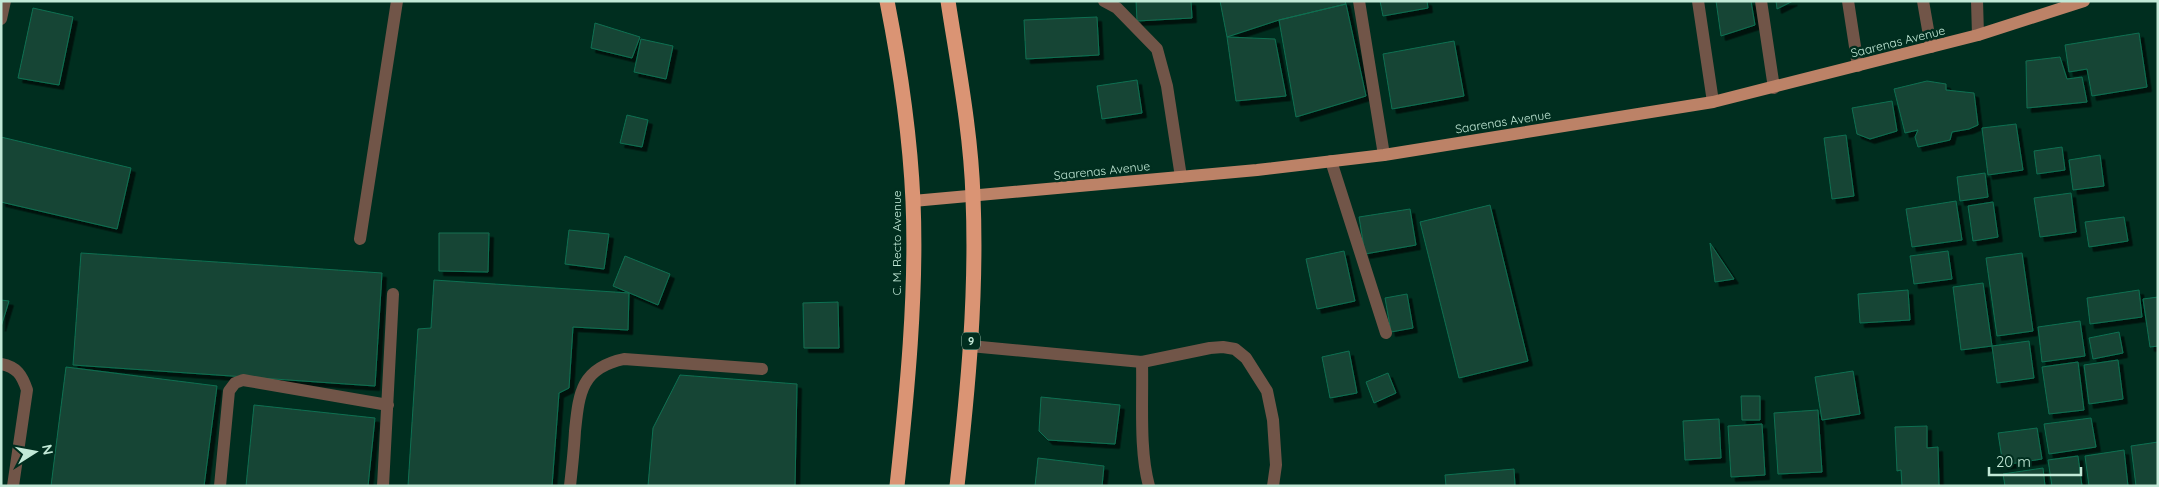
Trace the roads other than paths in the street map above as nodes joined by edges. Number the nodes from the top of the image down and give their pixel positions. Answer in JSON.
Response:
{"nodes":[{"id":1,"x":5,"y":1,"type":"edge"},
{"id":2,"x":397,"y":1,"type":"edge"},
{"id":3,"x":888,"y":1,"type":"edge"},
{"id":4,"x":948,"y":1,"type":"edge"},
{"id":5,"x":1104,"y":1,"type":"edge"},
{"id":6,"x":1359,"y":1,"type":"edge"},
{"id":7,"x":1698,"y":1,"type":"edge"},
{"id":8,"x":1761,"y":1,"type":"edge"},
{"id":9,"x":1848,"y":1,"type":"edge"},
{"id":10,"x":1924,"y":1,"type":"edge"},
{"id":11,"x":1977,"y":1,"type":"edge"},
{"id":12,"x":2084,"y":1,"type":"edge"},
{"id":13,"x":1,"y":19,"type":"edge"},
{"id":14,"x":1978,"y":35,"type":"junction"},
{"id":15,"x":1931,"y":47,"type":"junction"},
{"id":16,"x":1858,"y":66,"type":"junction"},
{"id":17,"x":1774,"y":88,"type":"junction"},
{"id":18,"x":1713,"y":102,"type":"junction"},
{"id":19,"x":1384,"y":155,"type":"junction"},
{"id":20,"x":1331,"y":161,"type":"junction"},
{"id":21,"x":1181,"y":177,"type":"junction"},
{"id":22,"x":973,"y":196,"type":"junction"},
{"id":23,"x":913,"y":202,"type":"junction"},
{"id":24,"x":360,"y":240,"type":"dead end"},
{"id":25,"x":393,"y":294,"type":"dead end"},
{"id":26,"x":1386,"y":333,"type":"dead end"},
{"id":27,"x":970,"y":346,"type":"junction"},
{"id":28,"x":1142,"y":362,"type":"junction"},
{"id":29,"x":1,"y":364,"type":"edge"},
{"id":30,"x":762,"y":369,"type":"dead end"},
{"id":31,"x":388,"y":405,"type":"junction"},
{"id":32,"x":13,"y":486,"type":"edge"},
{"id":33,"x":220,"y":486,"type":"edge"},
{"id":34,"x":383,"y":486,"type":"edge"},
{"id":35,"x":570,"y":486,"type":"edge"},
{"id":36,"x":896,"y":486,"type":"edge"},
{"id":37,"x":956,"y":486,"type":"edge"},
{"id":38,"x":1149,"y":486,"type":"edge"},
{"id":39,"x":1273,"y":486,"type":"edge"}],
"edges":[{"from":1,"to":13,"type":"street"},
{"from":2,"to":24,"type":"street"},
{"from":3,"to":23,"type":"highway","name":"C. M. Recto Avenue"},
{"from":4,"to":22,"type":"highway","number":"9"},
{"from":5,"to":21,"type":"street"},
{"from":6,"to":19,"type":"street"},
{"from":7,"to":18,"type":"street"},
{"from":8,"to":17,"type":"street"},
{"from":9,"to":16,"type":"street"},
{"from":10,"to":15,"type":"street"},
{"from":11,"to":14,"type":"street"},
{"from":12,"to":14,"type":"main road","name":"Saarenas Avenue"},
{"from":14,"to":15,"type":"main road","name":"Saarenas Avenue"},
{"from":15,"to":16,"type":"main road","name":"Saarenas Avenue"},
{"from":16,"to":17,"type":"main road","name":"Saarenas Avenue"},
{"from":17,"to":18,"type":"main road","name":"Saarenas Avenue"},
{"from":18,"to":19,"type":"main road","name":"Saarenas Avenue"},
{"from":19,"to":20,"type":"main road","name":"Saarenas Avenue"},
{"from":20,"to":21,"type":"main road","name":"Saarenas Avenue"},
{"from":20,"to":26,"type":"street"},
{"from":21,"to":22,"type":"main road","name":"Saarenas Avenue"},
{"from":22,"to":23,"type":"main road","name":"Saarenas Avenue"},
{"from":22,"to":27,"type":"highway","number":"9"},
{"from":23,"to":36,"type":"highway","name":"C. M. Recto Avenue"},
{"from":25,"to":31,"type":"street"},
{"from":27,"to":28,"type":"street"},
{"from":27,"to":37,"type":"highway","number":"9"},
{"from":28,"to":38,"type":"street"},
{"from":28,"to":39,"type":"street"},
{"from":29,"to":32,"type":"street"},
{"from":30,"to":35,"type":"street"},
{"from":31,"to":33,"type":"street"},
{"from":31,"to":34,"type":"street"}]}
